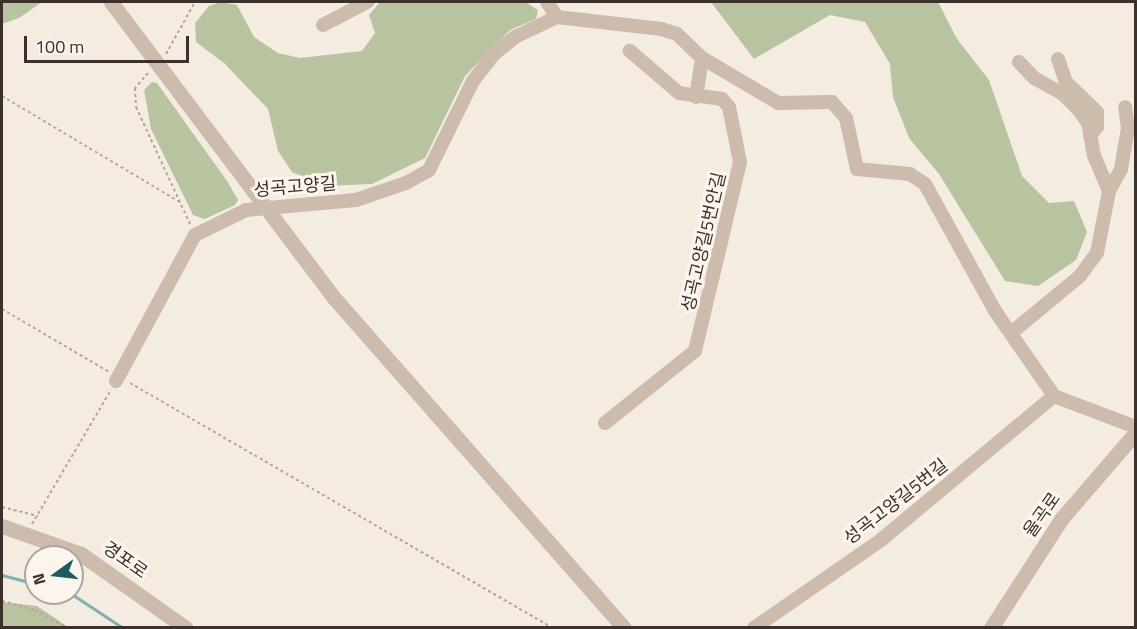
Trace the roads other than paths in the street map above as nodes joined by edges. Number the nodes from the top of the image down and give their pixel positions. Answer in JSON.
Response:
{"nodes":[{"id":1,"x":111,"y":2,"type":"edge"},
{"id":2,"x":367,"y":2,"type":"edge"},
{"id":3,"x":547,"y":2,"type":"edge"},
{"id":4,"x":557,"y":17,"type":"junction"},
{"id":5,"x":323,"y":25,"type":"dead end"},
{"id":6,"x":630,"y":51,"type":"dead end"},
{"id":7,"x":702,"y":58,"type":"junction"},
{"id":8,"x":1058,"y":59,"type":"dead end"},
{"id":9,"x":1018,"y":62,"type":"dead end"},
{"id":10,"x":696,"y":97,"type":"junction"},
{"id":11,"x":1125,"y":107,"type":"dead end"},
{"id":12,"x":1090,"y":135,"type":"junction"},
{"id":13,"x":1109,"y":191,"type":"junction"},
{"id":14,"x":262,"y":207,"type":"junction"},
{"id":15,"x":1011,"y":333,"type":"junction"},
{"id":16,"x":117,"y":379,"type":"road end"},
{"id":17,"x":1054,"y":396,"type":"junction"},
{"id":18,"x":604,"y":423,"type":"dead end"},
{"id":19,"x":1136,"y":429,"type":"edge"},
{"id":20,"x":2,"y":526,"type":"edge"},
{"id":21,"x":186,"y":627,"type":"edge"},
{"id":22,"x":624,"y":627,"type":"edge"},
{"id":23,"x":753,"y":627,"type":"edge"},
{"id":24,"x":991,"y":627,"type":"edge"}],
"edges":[{"from":1,"to":14,"type":"street"},
{"from":2,"to":5,"type":"street"},
{"from":3,"to":4,"type":"street"},
{"from":4,"to":7,"type":"street"},
{"from":4,"to":14,"type":"street","name":"성곡고양길"},
{"from":6,"to":10,"type":"street","name":"성곡고양길5번안길"},
{"from":7,"to":10,"type":"street"},
{"from":7,"to":15,"type":"street"},
{"from":8,"to":12,"type":"street"},
{"from":9,"to":12,"type":"street"},
{"from":10,"to":18,"type":"street","name":"성곡고양길5번안길"},
{"from":11,"to":13,"type":"street"},
{"from":12,"to":13,"type":"street"},
{"from":13,"to":15,"type":"street"},
{"from":14,"to":16,"type":"street","name":"성곡고양길"},
{"from":14,"to":22,"type":"street"},
{"from":15,"to":17,"type":"street"},
{"from":17,"to":19,"type":"street"},
{"from":17,"to":23,"type":"street","name":"성곡고양길5번길"},
{"from":19,"to":24,"type":"street","name":"율곡로"},
{"from":20,"to":21,"type":"street","name":"경포로"}]}
